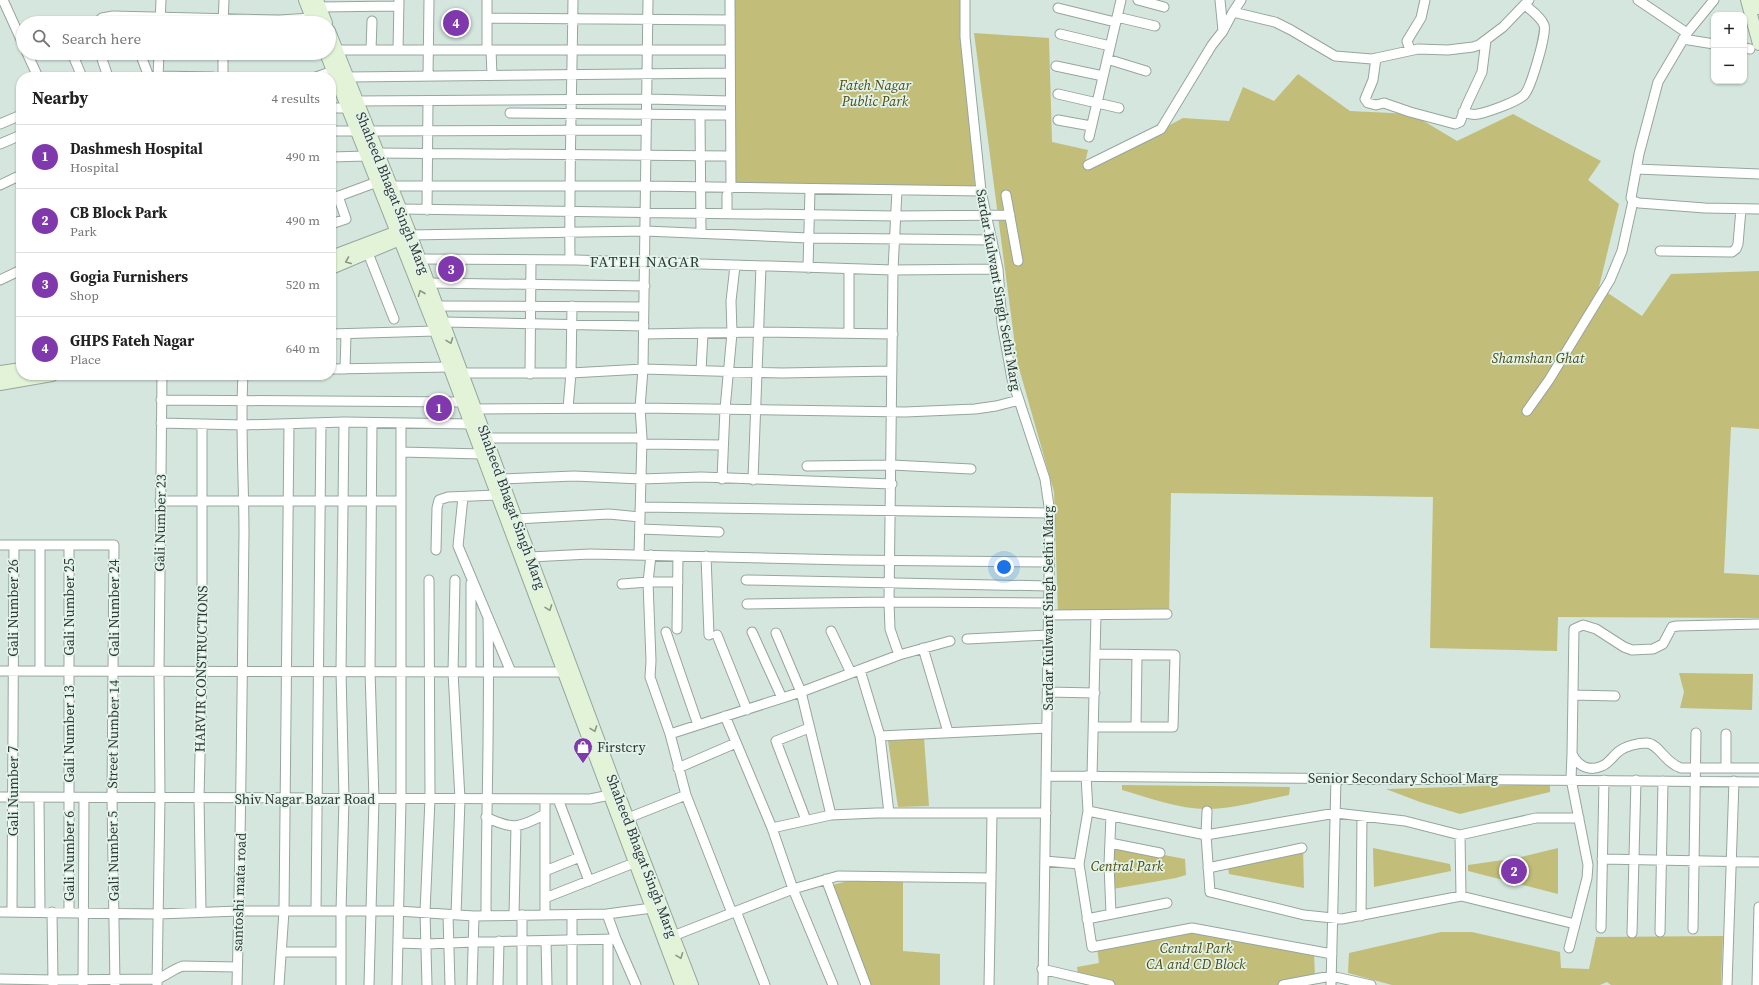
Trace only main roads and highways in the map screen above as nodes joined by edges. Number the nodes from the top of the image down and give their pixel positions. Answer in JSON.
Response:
{"nodes":[{"id":1,"x":305,"y":0,"type":"edge"},
{"id":2,"x":1747,"y":0,"type":"edge"},
{"id":3,"x":1757,"y":0,"type":"edge"},
{"id":4,"x":318,"y":4,"type":"edge"},
{"id":5,"x":1759,"y":8,"type":"edge"},
{"id":6,"x":311,"y":16,"type":"edge"},
{"id":7,"x":323,"y":16,"type":"edge"},
{"id":8,"x":1751,"y":47,"type":"edge"},
{"id":9,"x":336,"y":59,"type":"edge"},
{"id":10,"x":332,"y":60,"type":"edge"},
{"id":11,"x":334,"y":72,"type":"edge"},
{"id":12,"x":336,"y":76,"type":"edge"},
{"id":13,"x":352,"y":105,"type":"junction"},
{"id":14,"x":372,"y":154,"type":"junction"},
{"id":15,"x":404,"y":233,"type":"junction"},
{"id":16,"x":336,"y":255,"type":"edge"},
{"id":17,"x":336,"y":266,"type":"edge"},
{"id":18,"x":440,"y":327,"type":"junction"},
{"id":19,"x":16,"y":370,"type":"edge"},
{"id":20,"x":0,"y":372,"type":"edge"},
{"id":21,"x":23,"y":380,"type":"edge"},
{"id":22,"x":0,"y":384,"type":"edge"},
{"id":23,"x":614,"y":795,"type":"junction"},
{"id":24,"x":681,"y":985,"type":"edge"},
{"id":25,"x":692,"y":985,"type":"edge"}],
"edges":[{"from":1,"to":6,"type":"main road"},
{"from":2,"to":8,"type":"main road"},
{"from":3,"to":5,"type":"main road"},
{"from":4,"to":7,"type":"main road"},
{"from":9,"to":13,"type":"main road","name":"Shaheed Bhagat Singh Marg"},
{"from":10,"to":11,"type":"main road","name":"Shaheed Bhagat Singh Marg"},
{"from":12,"to":13,"type":"main road","name":"Shaheed Bhagat Singh Marg"},
{"from":13,"to":14,"type":"main road","name":"Shaheed Bhagat Singh Marg"},
{"from":14,"to":15,"type":"main road","name":"Shaheed Bhagat Singh Marg"},
{"from":14,"to":15,"type":"main road","name":"Shaheed Bhagat Singh Marg"},
{"from":15,"to":16,"type":"main road"},
{"from":15,"to":17,"type":"main road","one_way":true},
{"from":18,"to":15,"type":"main road","name":"Shaheed Bhagat Singh Marg","one_way":true},
{"from":15,"to":18,"type":"main road","name":"Shaheed Bhagat Singh Marg"},
{"from":18,"to":23,"type":"main road","name":"Shaheed Bhagat Singh Marg"},
{"from":18,"to":23,"type":"main road","name":"Shaheed Bhagat Singh Marg","one_way":true},
{"from":19,"to":20,"type":"main road"},
{"from":21,"to":22,"type":"main road"},
{"from":23,"to":24,"type":"main road","name":"Shaheed Bhagat Singh Marg"},
{"from":23,"to":25,"type":"main road","name":"Shaheed Bhagat Singh Marg","one_way":true}]}
